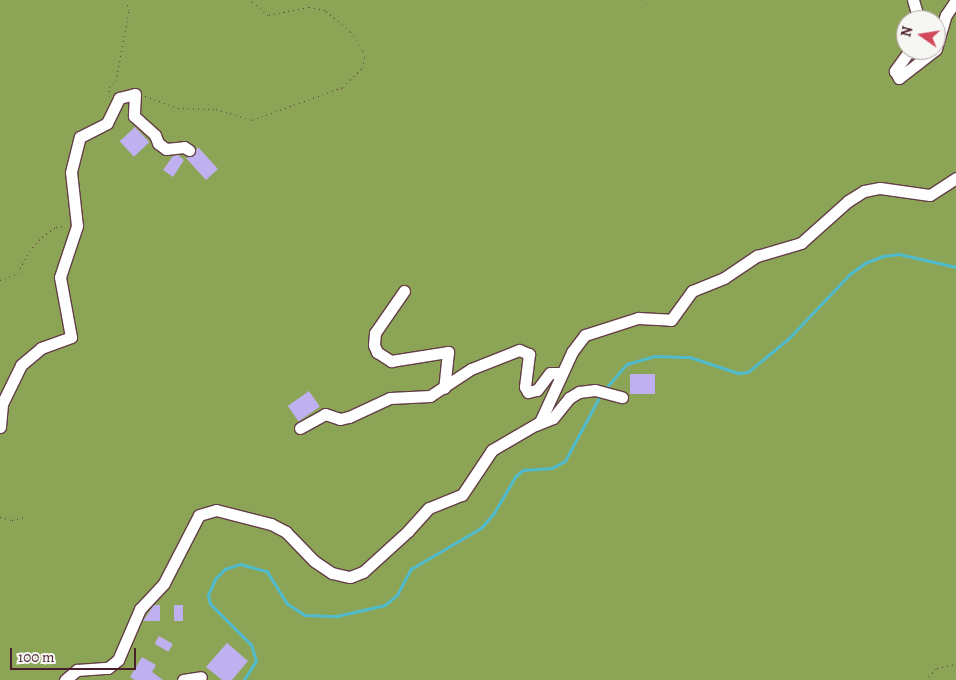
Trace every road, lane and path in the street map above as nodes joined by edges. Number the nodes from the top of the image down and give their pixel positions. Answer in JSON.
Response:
{"nodes":[{"id":1,"x":126,"y":0,"type":"edge"},
{"id":2,"x":250,"y":0,"type":"edge"},
{"id":3,"x":646,"y":0,"type":"edge"},
{"id":4,"x":956,"y":0,"type":"edge"},
{"id":5,"x":646,"y":4,"type":"dead end"},
{"id":6,"x":946,"y":15,"type":"edge"},
{"id":7,"x":903,"y":60,"type":"edge"},
{"id":8,"x":923,"y":60,"type":"edge"},
{"id":9,"x":134,"y":94,"type":"junction"},
{"id":10,"x":119,"y":98,"type":"junction"},
{"id":11,"x":189,"y":150,"type":"dead end"},
{"id":12,"x":956,"y":178,"type":"edge"},
{"id":13,"x":77,"y":226,"type":"junction"},
{"id":14,"x":0,"y":280,"type":"edge"},
{"id":15,"x":404,"y":291,"type":"dead end"},
{"id":16,"x":562,"y":373,"type":"junction"},
{"id":17,"x":444,"y":388,"type":"junction"},
{"id":18,"x":622,"y":397,"type":"dead end"},
{"id":19,"x":536,"y":425,"type":"junction"},
{"id":20,"x":0,"y":427,"type":"edge"},
{"id":21,"x":300,"y":428,"type":"dead end"},
{"id":22,"x":0,"y":517,"type":"edge"},
{"id":23,"x":25,"y":517,"type":"dead end"},
{"id":24,"x":956,"y":664,"type":"edge"},
{"id":25,"x":201,"y":677,"type":"dead end"},
{"id":26,"x":65,"y":680,"type":"edge"},
{"id":27,"x":183,"y":680,"type":"edge"},
{"id":28,"x":925,"y":680,"type":"edge"}],
"edges":[{"from":1,"to":10,"type":"path"},
{"from":2,"to":9,"type":"path"},
{"from":3,"to":5,"type":"path"},
{"from":4,"to":6,"type":"street"},
{"from":7,"to":8,"type":"street"},
{"from":9,"to":10,"type":"street"},
{"from":9,"to":11,"type":"street"},
{"from":10,"to":13,"type":"street"},
{"from":12,"to":16,"type":"street"},
{"from":13,"to":14,"type":"path"},
{"from":13,"to":20,"type":"street"},
{"from":15,"to":17,"type":"street"},
{"from":16,"to":17,"type":"street"},
{"from":16,"to":19,"type":"street"},
{"from":17,"to":21,"type":"street"},
{"from":18,"to":19,"type":"street"},
{"from":19,"to":26,"type":"street"},
{"from":22,"to":23,"type":"path"},
{"from":24,"to":28,"type":"path"},
{"from":25,"to":27,"type":"street"}]}
